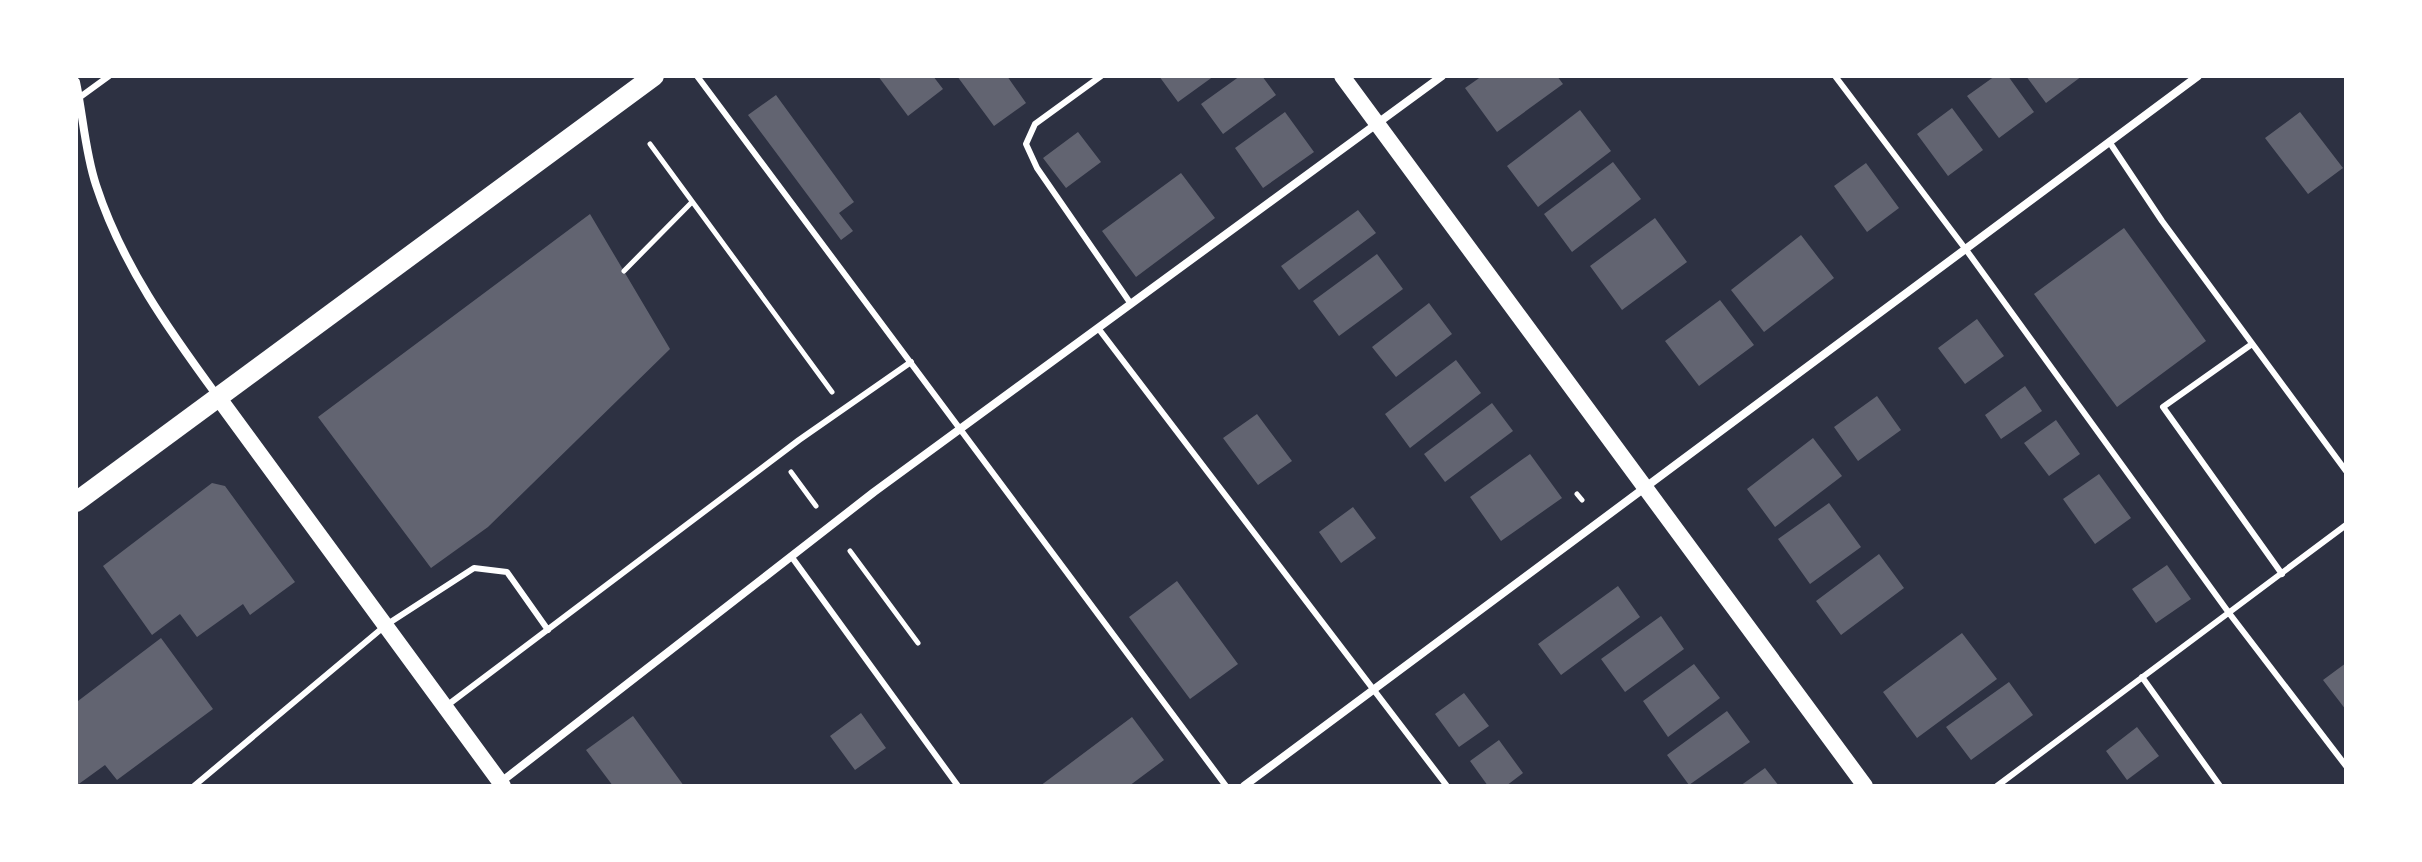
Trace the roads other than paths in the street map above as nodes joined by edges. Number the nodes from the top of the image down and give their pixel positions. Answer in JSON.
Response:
{"nodes":[{"id":1,"x":109,"y":76,"type":"edge"},
{"id":2,"x":654,"y":76,"type":"edge"},
{"id":3,"x":697,"y":76,"type":"edge"},
{"id":4,"x":1101,"y":76,"type":"edge"},
{"id":5,"x":1342,"y":76,"type":"edge"},
{"id":6,"x":1442,"y":76,"type":"edge"},
{"id":7,"x":1835,"y":76,"type":"edge"},
{"id":8,"x":2198,"y":76,"type":"edge"},
{"id":9,"x":76,"y":82,"type":"edge"},
{"id":10,"x":78,"y":99,"type":"edge"},
{"id":11,"x":1377,"y":124,"type":"junction"},
{"id":12,"x":2110,"y":143,"type":"junction"},
{"id":13,"x":1967,"y":251,"type":"junction"},
{"id":14,"x":1131,"y":304,"type":"junction"},
{"id":15,"x":1098,"y":328,"type":"junction"},
{"id":16,"x":2252,"y":344,"type":"junction"},
{"id":17,"x":911,"y":362,"type":"junction"},
{"id":18,"x":218,"y":397,"type":"junction"},
{"id":19,"x":961,"y":428,"type":"junction"},
{"id":20,"x":2346,"y":471,"type":"edge"},
{"id":21,"x":1644,"y":487,"type":"junction"},
{"id":22,"x":76,"y":502,"type":"edge"},
{"id":23,"x":2346,"y":525,"type":"edge"},
{"id":24,"x":791,"y":556,"type":"junction"},
{"id":25,"x":2282,"y":574,"type":"junction"},
{"id":26,"x":2229,"y":613,"type":"junction"},
{"id":27,"x":386,"y":625,"type":"junction"},
{"id":28,"x":548,"y":630,"type":"junction"},
{"id":29,"x":2142,"y":677,"type":"junction"},
{"id":30,"x":1374,"y":686,"type":"junction"},
{"id":31,"x":445,"y":707,"type":"junction"},
{"id":32,"x":2346,"y":766,"type":"edge"},
{"id":33,"x":500,"y":785,"type":"edge"},
{"id":34,"x":194,"y":786,"type":"edge"},
{"id":35,"x":958,"y":786,"type":"edge"},
{"id":36,"x":1226,"y":786,"type":"edge"},
{"id":37,"x":1244,"y":786,"type":"edge"},
{"id":38,"x":1447,"y":786,"type":"edge"},
{"id":39,"x":1865,"y":786,"type":"edge"},
{"id":40,"x":1997,"y":786,"type":"edge"},
{"id":41,"x":2220,"y":786,"type":"edge"}],
"edges":[{"from":1,"to":10,"type":"lane"},
{"from":2,"to":18,"type":"main road"},
{"from":3,"to":17,"type":"lane"},
{"from":4,"to":14,"type":"lane"},
{"from":5,"to":11,"type":"main road"},
{"from":6,"to":11,"type":"street"},
{"from":7,"to":13,"type":"lane"},
{"from":8,"to":12,"type":"street"},
{"from":9,"to":10,"type":"street"},
{"from":10,"to":18,"type":"street"},
{"from":11,"to":14,"type":"street"},
{"from":11,"to":21,"type":"main road"},
{"from":12,"to":13,"type":"street"},
{"from":12,"to":16,"type":"lane"},
{"from":13,"to":21,"type":"street"},
{"from":13,"to":26,"type":"lane"},
{"from":14,"to":15,"type":"street"},
{"from":15,"to":19,"type":"street"},
{"from":15,"to":30,"type":"lane"},
{"from":16,"to":20,"type":"lane"},
{"from":16,"to":25,"type":"lane"},
{"from":17,"to":19,"type":"lane"},
{"from":17,"to":28,"type":"lane"},
{"from":18,"to":22,"type":"main road"},
{"from":18,"to":27,"type":"main road"},
{"from":19,"to":24,"type":"street"},
{"from":19,"to":36,"type":"lane"},
{"from":21,"to":30,"type":"street"},
{"from":21,"to":39,"type":"main road"},
{"from":23,"to":25,"type":"lane"},
{"from":24,"to":33,"type":"street"},
{"from":24,"to":35,"type":"lane"},
{"from":25,"to":26,"type":"lane"},
{"from":26,"to":29,"type":"lane"},
{"from":26,"to":32,"type":"lane"},
{"from":27,"to":28,"type":"lane"},
{"from":27,"to":31,"type":"main road"},
{"from":27,"to":34,"type":"lane"},
{"from":28,"to":31,"type":"lane"},
{"from":29,"to":40,"type":"lane"},
{"from":29,"to":41,"type":"lane"},
{"from":30,"to":37,"type":"street"},
{"from":30,"to":38,"type":"lane"},
{"from":31,"to":33,"type":"main road"}]}
